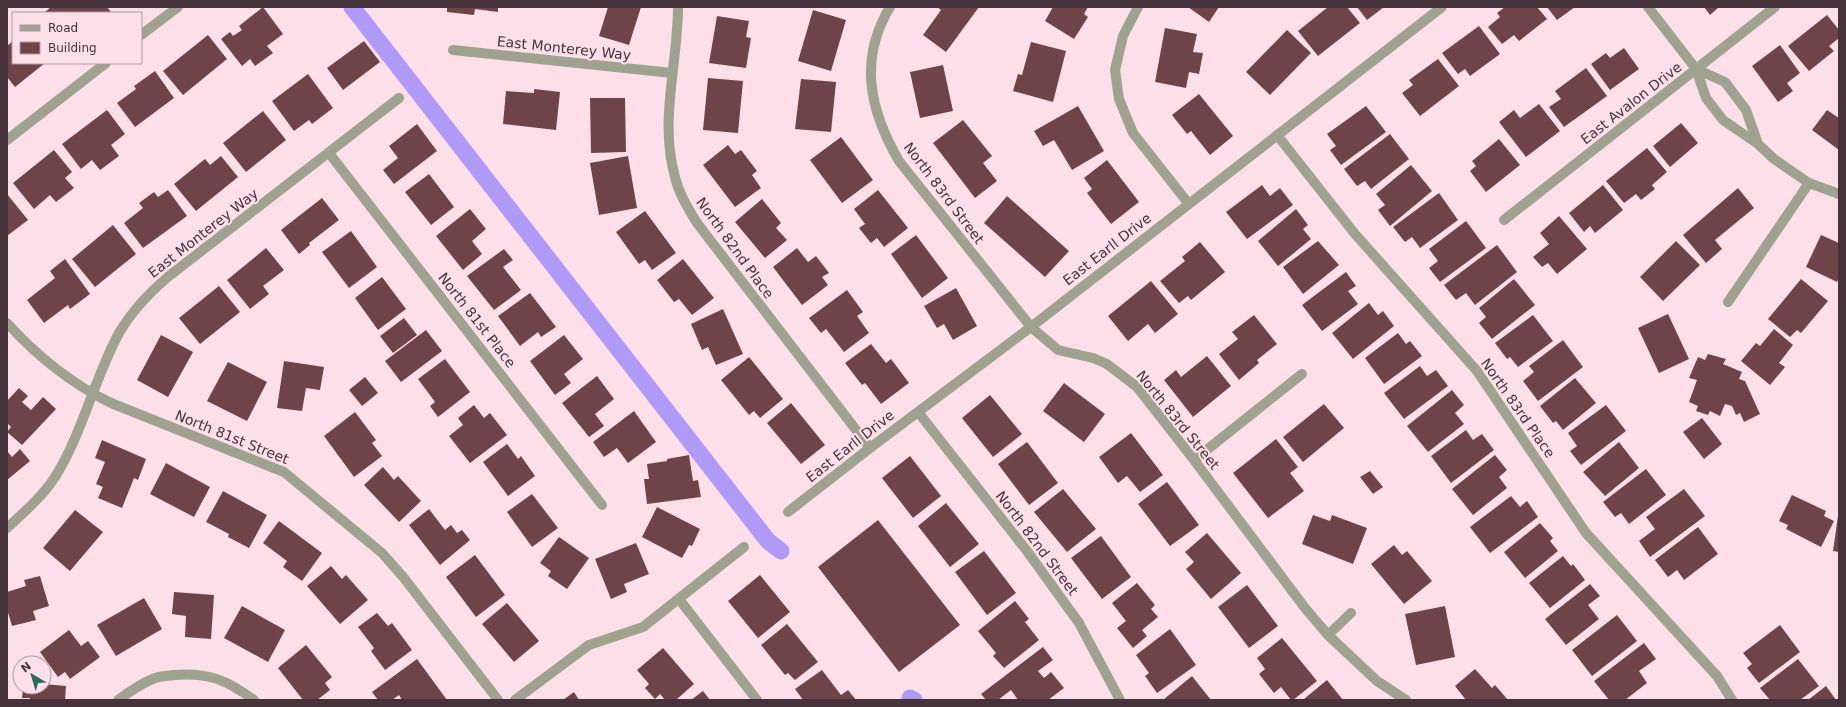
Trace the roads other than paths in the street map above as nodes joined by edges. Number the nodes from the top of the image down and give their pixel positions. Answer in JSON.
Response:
{"nodes":[{"id":1,"x":178,"y":7,"type":"edge"},
{"id":2,"x":678,"y":7,"type":"edge"},
{"id":3,"x":890,"y":7,"type":"edge"},
{"id":4,"x":1138,"y":7,"type":"edge"},
{"id":5,"x":1442,"y":7,"type":"edge"},
{"id":6,"x":1648,"y":7,"type":"edge"},
{"id":7,"x":1775,"y":7,"type":"edge"},
{"id":8,"x":142,"y":34,"type":"edge"},
{"id":9,"x":453,"y":50,"type":"dead end"},
{"id":10,"x":105,"y":64,"type":"edge"},
{"id":11,"x":1696,"y":69,"type":"junction"},
{"id":12,"x":672,"y":73,"type":"junction"},
{"id":13,"x":399,"y":98,"type":"dead end"},
{"id":14,"x":1277,"y":135,"type":"junction"},
{"id":15,"x":7,"y":140,"type":"edge"},
{"id":16,"x":1758,"y":144,"type":"junction"},
{"id":17,"x":329,"y":153,"type":"junction"},
{"id":18,"x":1809,"y":183,"type":"junction"},
{"id":19,"x":1839,"y":194,"type":"edge"},
{"id":20,"x":1188,"y":204,"type":"junction"},
{"id":21,"x":1504,"y":220,"type":"dead end"},
{"id":22,"x":1728,"y":302,"type":"dead end"},
{"id":23,"x":7,"y":323,"type":"edge"},
{"id":24,"x":1031,"y":327,"type":"junction"},
{"id":25,"x":1302,"y":374,"type":"dead end"},
{"id":26,"x":92,"y":394,"type":"junction"},
{"id":27,"x":918,"y":412,"type":"junction"},
{"id":28,"x":870,"y":448,"type":"junction"},
{"id":29,"x":1194,"y":460,"type":"junction"},
{"id":30,"x":602,"y":505,"type":"dead end"},
{"id":31,"x":788,"y":512,"type":"dead end"},
{"id":32,"x":7,"y":528,"type":"edge"},
{"id":33,"x":744,"y":547,"type":"dead end"},
{"id":34,"x":679,"y":599,"type":"junction"},
{"id":35,"x":1351,"y":613,"type":"dead end"},
{"id":36,"x":1328,"y":635,"type":"junction"},
{"id":37,"x":118,"y":700,"type":"edge"},
{"id":38,"x":254,"y":700,"type":"edge"},
{"id":39,"x":498,"y":700,"type":"edge"},
{"id":40,"x":515,"y":700,"type":"edge"},
{"id":41,"x":757,"y":700,"type":"edge"},
{"id":42,"x":1120,"y":700,"type":"edge"},
{"id":43,"x":1406,"y":700,"type":"edge"},
{"id":44,"x":1732,"y":700,"type":"edge"}],
"edges":[{"from":1,"to":8,"type":"street"},
{"from":2,"to":12,"type":"street","name":"North 82nd Place"},
{"from":3,"to":24,"type":"street","name":"North 83rd Street"},
{"from":4,"to":20,"type":"street"},
{"from":5,"to":14,"type":"street","name":"East Earll Drive"},
{"from":6,"to":11,"type":"street"},
{"from":7,"to":11,"type":"street","name":"East Avalon Drive"},
{"from":9,"to":12,"type":"street","name":"East Monterey Way"},
{"from":10,"to":15,"type":"street"},
{"from":11,"to":16,"type":"street"},
{"from":11,"to":16,"type":"street"},
{"from":11,"to":21,"type":"street","name":"East Avalon Drive"},
{"from":12,"to":28,"type":"street","name":"North 82nd Place"},
{"from":13,"to":17,"type":"street","name":"East Monterey Way"},
{"from":14,"to":20,"type":"street","name":"East Earll Drive"},
{"from":14,"to":44,"type":"street","name":"North 83rd Place"},
{"from":16,"to":18,"type":"street"},
{"from":17,"to":26,"type":"street","name":"East Monterey Way"},
{"from":17,"to":30,"type":"street","name":"North 81st Place"},
{"from":18,"to":19,"type":"street"},
{"from":18,"to":22,"type":"street"},
{"from":20,"to":24,"type":"street","name":"East Earll Drive"},
{"from":23,"to":26,"type":"street","name":"North 81st Street"},
{"from":24,"to":27,"type":"street","name":"East Earll Drive"},
{"from":24,"to":29,"type":"street","name":"North 83rd Street"},
{"from":25,"to":29,"type":"street"},
{"from":26,"to":32,"type":"street","name":"East Monterey Way"},
{"from":26,"to":39,"type":"street","name":"North 81st Street"},
{"from":27,"to":28,"type":"street","name":"East Earll Drive"},
{"from":27,"to":42,"type":"street","name":"North 82nd Street"},
{"from":28,"to":31,"type":"street","name":"East Earll Drive"},
{"from":29,"to":36,"type":"street","name":"North 83rd Street"},
{"from":33,"to":34,"type":"street"},
{"from":34,"to":40,"type":"street"},
{"from":34,"to":41,"type":"street"},
{"from":35,"to":36,"type":"street"},
{"from":36,"to":43,"type":"street","name":"North 83rd Street"},
{"from":37,"to":38,"type":"street"}]}
